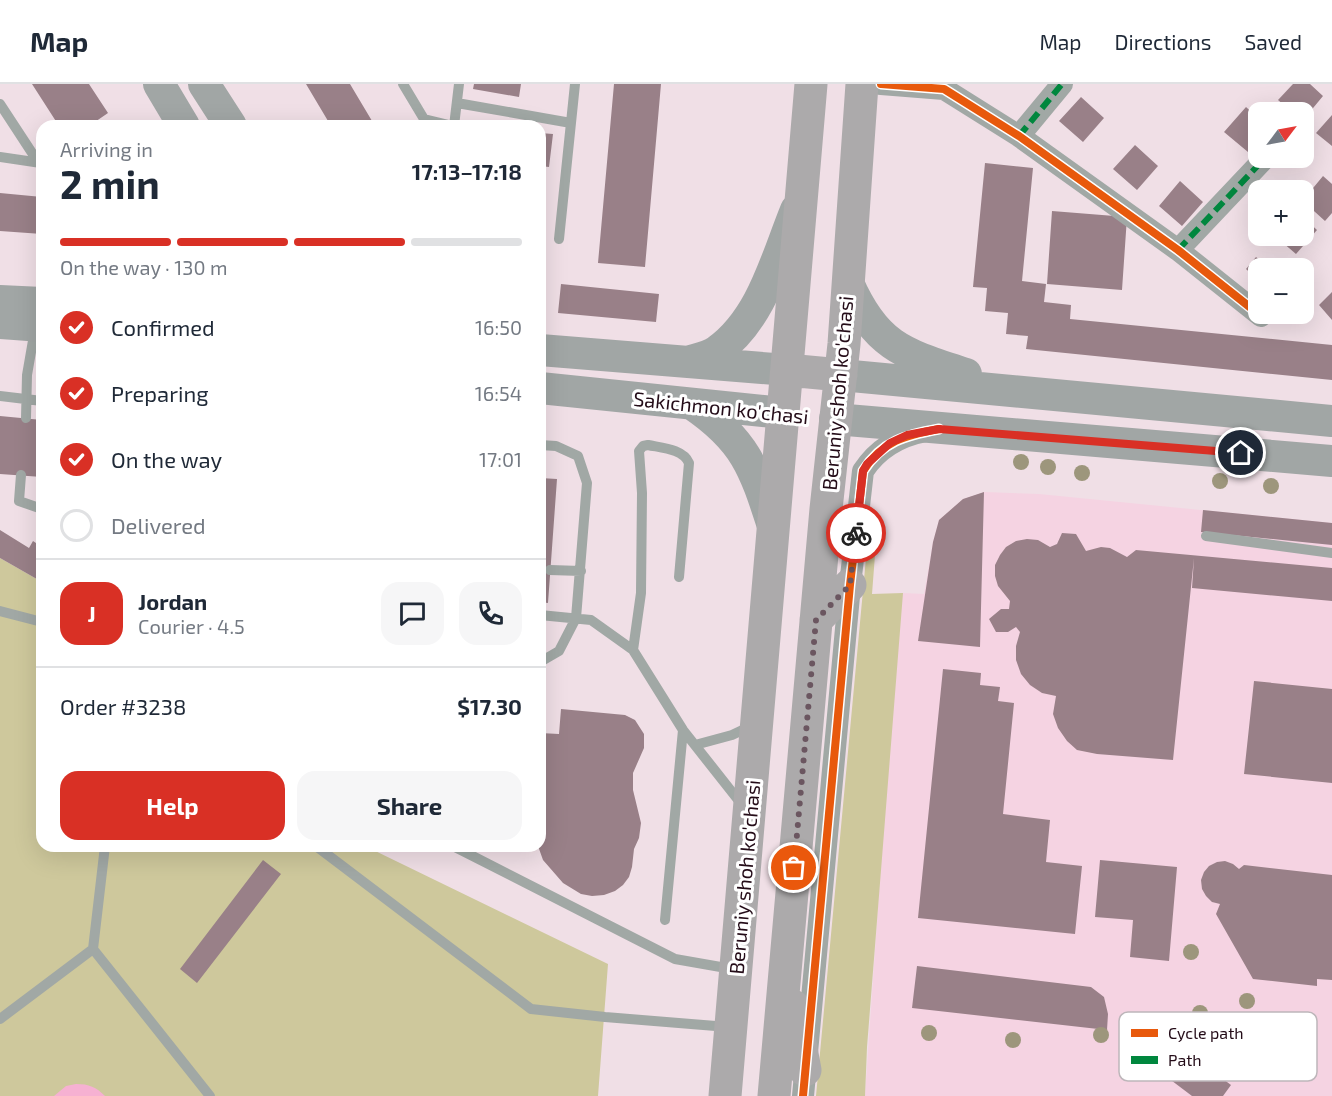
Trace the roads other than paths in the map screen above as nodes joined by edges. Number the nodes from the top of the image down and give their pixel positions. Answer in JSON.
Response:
{"nodes":[{"id":1,"x":159,"y":84,"type":"edge"},
{"id":2,"x":204,"y":84,"type":"edge"},
{"id":3,"x":403,"y":84,"type":"edge"},
{"id":4,"x":459,"y":84,"type":"edge"},
{"id":5,"x":575,"y":84,"type":"edge"},
{"id":6,"x":811,"y":84,"type":"edge"},
{"id":7,"x":862,"y":84,"type":"edge"},
{"id":8,"x":881,"y":84,"type":"edge"},
{"id":9,"x":1062,"y":84,"type":"edge"},
{"id":10,"x":457,"y":103,"type":"junction"},
{"id":11,"x":0,"y":104,"type":"edge"},
{"id":12,"x":180,"y":120,"type":"edge"},
{"id":13,"x":227,"y":120,"type":"edge"},
{"id":14,"x":428,"y":120,"type":"edge"},
{"id":15,"x":455,"y":120,"type":"edge"},
{"id":16,"x":571,"y":123,"type":"junction"},
{"id":17,"x":1019,"y":136,"type":"junction"},
{"id":18,"x":36,"y":156,"type":"edge"},
{"id":19,"x":0,"y":157,"type":"edge"},
{"id":20,"x":36,"y":162,"type":"edge"},
{"id":21,"x":1256,"y":168,"type":"edge"},
{"id":22,"x":802,"y":196,"type":"junction"},
{"id":23,"x":559,"y":239,"type":"dead end"},
{"id":24,"x":1178,"y":250,"type":"junction"},
{"id":25,"x":848,"y":283,"type":"junction"},
{"id":26,"x":0,"y":301,"type":"edge"},
{"id":27,"x":1248,"y":305,"type":"edge"},
{"id":28,"x":36,"y":316,"type":"edge"},
{"id":29,"x":36,"y":318,"type":"edge"},
{"id":30,"x":0,"y":323,"type":"edge"},
{"id":31,"x":36,"y":336,"type":"edge"},
{"id":32,"x":546,"y":351,"type":"edge"},
{"id":33,"x":683,"y":363,"type":"junction"},
{"id":34,"x":787,"y":370,"type":"junction"},
{"id":35,"x":841,"y":375,"type":"junction"},
{"id":36,"x":546,"y":389,"type":"edge"},
{"id":37,"x":1021,"y":392,"type":"junction"},
{"id":38,"x":0,"y":396,"type":"edge"},
{"id":39,"x":27,"y":400,"type":"junction"},
{"id":40,"x":36,"y":401,"type":"edge"},
{"id":41,"x":691,"y":403,"type":"junction"},
{"id":42,"x":783,"y":413,"type":"junction"},
{"id":43,"x":26,"y":418,"type":"dead end"},
{"id":44,"x":835,"y":419,"type":"junction"},
{"id":45,"x":1332,"y":421,"type":"edge"},
{"id":46,"x":939,"y":429,"type":"junction"},
{"id":47,"x":546,"y":445,"type":"edge"},
{"id":48,"x":1332,"y":460,"type":"edge"},
{"id":49,"x":21,"y":475,"type":"dead end"},
{"id":50,"x":36,"y":507,"type":"edge"},
{"id":51,"x":773,"y":528,"type":"junction"},
{"id":52,"x":1206,"y":536,"type":"dead end"},
{"id":53,"x":1332,"y":553,"type":"edge"},
{"id":54,"x":550,"y":570,"type":"dead end"},
{"id":55,"x":580,"y":571,"type":"junction"},
{"id":56,"x":679,"y":577,"type":"dead end"},
{"id":57,"x":833,"y":603,"type":"junction"},
{"id":58,"x":0,"y":611,"type":"edge"},
{"id":59,"x":546,"y":616,"type":"edge"},
{"id":60,"x":576,"y":618,"type":"junction"},
{"id":61,"x":36,"y":620,"type":"edge"},
{"id":62,"x":633,"y":650,"type":"junction"},
{"id":63,"x":546,"y":659,"type":"edge"},
{"id":64,"x":757,"y":723,"type":"junction"},
{"id":65,"x":683,"y":730,"type":"junction"},
{"id":66,"x":695,"y":745,"type":"junction"},
{"id":67,"x":749,"y":813,"type":"junction"},
{"id":68,"x":104,"y":852,"type":"edge"},
{"id":69,"x":324,"y":852,"type":"edge"},
{"id":70,"x":465,"y":852,"type":"edge"},
{"id":71,"x":664,"y":920,"type":"dead end"},
{"id":72,"x":93,"y":949,"type":"junction"},
{"id":73,"x":785,"y":969,"type":"junction"},
{"id":74,"x":736,"y":970,"type":"junction"},
{"id":75,"x":0,"y":1019,"type":"edge"},
{"id":76,"x":731,"y":1027,"type":"junction"},
{"id":77,"x":804,"y":1083,"type":"edge"},
{"id":78,"x":210,"y":1096,"type":"edge"},
{"id":79,"x":725,"y":1096,"type":"edge"},
{"id":80,"x":774,"y":1096,"type":"edge"}],
"edges":[{"from":1,"to":12,"type":"main road"},
{"from":2,"to":13,"type":"main road"},
{"from":3,"to":14,"type":"lane"},
{"from":4,"to":10,"type":"lane"},
{"from":5,"to":16,"type":"lane"},
{"from":6,"to":22,"type":"main road","name":"Beruniy shoh ko'chasi"},
{"from":7,"to":25,"type":"main road","name":"Beruniy shoh ko'chasi"},
{"from":8,"to":17,"type":"street"},
{"from":9,"to":17,"type":"street"},
{"from":10,"to":15,"type":"lane"},
{"from":10,"to":16,"type":"lane"},
{"from":11,"to":18,"type":"lane"},
{"from":16,"to":23,"type":"lane"},
{"from":17,"to":24,"type":"street"},
{"from":19,"to":20,"type":"lane"},
{"from":21,"to":24,"type":"street"},
{"from":22,"to":33,"type":"main road"},
{"from":22,"to":34,"type":"main road","name":"Beruniy shoh ko'chasi"},
{"from":24,"to":27,"type":"street"},
{"from":25,"to":35,"type":"main road","name":"Beruniy shoh ko'chasi"},
{"from":25,"to":37,"type":"main road"},
{"from":26,"to":28,"type":"main road"},
{"from":29,"to":30,"type":"main road"},
{"from":31,"to":39,"type":"lane"},
{"from":32,"to":33,"type":"main road","name":"Sakichmon ko'chasi"},
{"from":33,"to":34,"type":"main road","name":"Sakichmon ko'chasi"},
{"from":34,"to":35,"type":"main road","name":"Sakichmon ko'chasi"},
{"from":34,"to":42,"type":"main road","name":"Beruniy shoh ko'chasi"},
{"from":35,"to":37,"type":"main road","name":"Sakichmon ko'chasi"},
{"from":35,"to":44,"type":"main road","name":"Beruniy shoh ko'chasi"},
{"from":36,"to":41,"type":"main road","name":"Sakichmon ko'chasi"},
{"from":37,"to":45,"type":"main road","name":"Sakichmon ko'chasi"},
{"from":38,"to":39,"type":"lane"},
{"from":39,"to":40,"type":"lane"},
{"from":39,"to":43,"type":"lane"},
{"from":41,"to":42,"type":"main road","name":"Sakichmon ko'chasi"},
{"from":41,"to":51,"type":"main road"},
{"from":42,"to":44,"type":"main road","name":"Sakichmon ko'chasi"},
{"from":42,"to":51,"type":"main road","name":"Beruniy shoh ko'chasi"},
{"from":44,"to":46,"type":"main road","name":"Sakichmon ko'chasi"},
{"from":44,"to":57,"type":"main road","name":"Beruniy shoh ko'chasi"},
{"from":46,"to":48,"type":"main road","name":"Sakichmon ko'chasi"},
{"from":46,"to":57,"type":"street"},
{"from":47,"to":55,"type":"lane"},
{"from":49,"to":50,"type":"lane"},
{"from":51,"to":64,"type":"main road","name":"Beruniy shoh ko'chasi"},
{"from":52,"to":53,"type":"lane"},
{"from":54,"to":55,"type":"lane"},
{"from":55,"to":60,"type":"lane"},
{"from":56,"to":62,"type":"lane"},
{"from":57,"to":73,"type":"main road","name":"Beruniy shoh ko'chasi"},
{"from":57,"to":77,"type":"street"},
{"from":58,"to":61,"type":"lane"},
{"from":59,"to":60,"type":"lane"},
{"from":60,"to":62,"type":"lane"},
{"from":60,"to":63,"type":"lane"},
{"from":62,"to":65,"type":"lane"},
{"from":64,"to":66,"type":"lane"},
{"from":64,"to":67,"type":"main road","name":"Beruniy shoh ko'chasi"},
{"from":65,"to":66,"type":"lane"},
{"from":65,"to":71,"type":"lane"},
{"from":66,"to":67,"type":"lane"},
{"from":67,"to":74,"type":"main road","name":"Beruniy shoh ko'chasi"},
{"from":68,"to":72,"type":"lane"},
{"from":69,"to":76,"type":"lane"},
{"from":70,"to":74,"type":"lane"},
{"from":72,"to":75,"type":"lane"},
{"from":72,"to":78,"type":"lane"},
{"from":73,"to":77,"type":"main road"},
{"from":73,"to":80,"type":"main road","name":"Beruniy shoh ko'chasi"},
{"from":74,"to":76,"type":"main road","name":"Beruniy shoh ko'chasi"},
{"from":76,"to":79,"type":"main road","name":"Beruniy shoh ko'chasi"}]}
